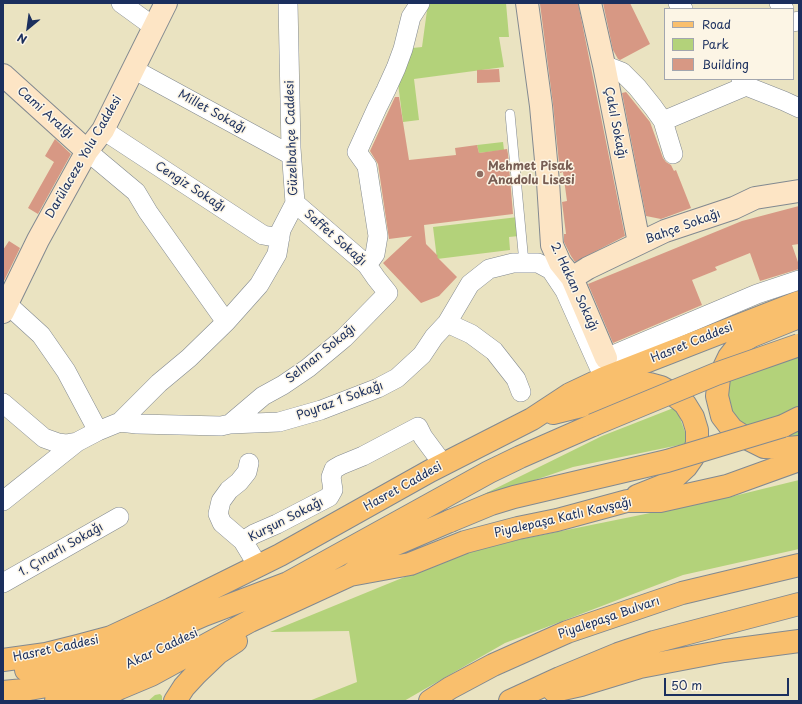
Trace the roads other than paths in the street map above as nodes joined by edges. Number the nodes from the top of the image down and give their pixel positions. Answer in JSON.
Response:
{"nodes":[{"id":1,"x":121,"y":3,"type":"edge"},
{"id":2,"x":166,"y":3,"type":"edge"},
{"id":3,"x":288,"y":3,"type":"edge"},
{"id":4,"x":420,"y":3,"type":"edge"},
{"id":5,"x":527,"y":3,"type":"edge"},
{"id":6,"x":590,"y":3,"type":"edge"},
{"id":7,"x":154,"y":27,"type":"junction"},
{"id":8,"x":604,"y":65,"type":"junction"},
{"id":9,"x":133,"y":69,"type":"junction"},
{"id":10,"x":3,"y":75,"type":"edge"},
{"id":11,"x":743,"y":82,"type":"edge"},
{"id":12,"x":794,"y":99,"type":"edge"},
{"id":13,"x":510,"y":114,"type":"dead end"},
{"id":14,"x":663,"y":121,"type":"junction"},
{"id":15,"x":103,"y":130,"type":"junction"},
{"id":16,"x":87,"y":151,"type":"junction"},
{"id":17,"x":673,"y":154,"type":"dead end"},
{"id":18,"x":291,"y":155,"type":"junction"},
{"id":19,"x":799,"y":191,"type":"edge"},
{"id":20,"x":295,"y":203,"type":"junction"},
{"id":21,"x":280,"y":238,"type":"junction"},
{"id":22,"x":639,"y":243,"type":"junction"},
{"id":23,"x":524,"y":263,"type":"junction"},
{"id":24,"x":368,"y":265,"type":"junction"},
{"id":25,"x":572,"y":278,"type":"junction"},
{"id":26,"x":799,"y":280,"type":"edge"},
{"id":27,"x":388,"y":293,"type":"joint"},
{"id":28,"x":799,"y":302,"type":"edge"},
{"id":29,"x":5,"y":308,"type":"edge"},
{"id":30,"x":799,"y":317,"type":"edge"},
{"id":31,"x":226,"y":322,"type":"junction"},
{"id":32,"x":447,"y":323,"type":"junction"},
{"id":33,"x":799,"y":345,"type":"edge"},
{"id":34,"x":605,"y":368,"type":"junction"},
{"id":35,"x":521,"y":392,"type":"dead end"},
{"id":36,"x":3,"y":403,"type":"edge"},
{"id":37,"x":532,"y":419,"type":"junction"},
{"id":38,"x":120,"y":422,"type":"junction"},
{"id":39,"x":794,"y":422,"type":"edge"},
{"id":40,"x":230,"y":424,"type":"junction"},
{"id":41,"x":98,"y":431,"type":"junction"},
{"id":42,"x":77,"y":442,"type":"junction"},
{"id":43,"x":799,"y":447,"type":"edge"},
{"id":44,"x":799,"y":460,"type":"edge"},
{"id":45,"x":249,"y":463,"type":"dead end"},
{"id":46,"x":443,"y":464,"type":"junction"},
{"id":47,"x":3,"y":501,"type":"edge"},
{"id":48,"x":626,"y":501,"type":"junction"},
{"id":49,"x":119,"y":517,"type":"dead end"},
{"id":50,"x":243,"y":541,"type":"junction"},
{"id":51,"x":799,"y":565,"type":"edge"},
{"id":52,"x":258,"y":566,"type":"junction"},
{"id":53,"x":350,"y":575,"type":"junction"},
{"id":54,"x":3,"y":583,"type":"edge"},
{"id":55,"x":288,"y":584,"type":"junction"},
{"id":56,"x":799,"y":604,"type":"edge"},
{"id":57,"x":250,"y":621,"type":"junction"},
{"id":58,"x":799,"y":641,"type":"edge"},
{"id":59,"x":3,"y":660,"type":"edge"},
{"id":60,"x":3,"y":671,"type":"edge"},
{"id":61,"x":120,"y":688,"type":"junction"},
{"id":62,"x":3,"y":692,"type":"edge"},
{"id":63,"x":512,"y":700,"type":"edge"},
{"id":64,"x":56,"y":701,"type":"edge"},
{"id":65,"x":94,"y":701,"type":"edge"},
{"id":66,"x":175,"y":701,"type":"edge"},
{"id":67,"x":430,"y":701,"type":"edge"}],
"edges":[{"from":1,"to":7,"type":"street"},
{"from":2,"to":7,"type":"street","name":"Darülaceze Yolu Caddesi"},
{"from":3,"to":18,"type":"street","name":"Güzelbahçe Caddesi"},
{"from":4,"to":24,"type":"street"},
{"from":5,"to":25,"type":"street","name":"2. Hakan Sokağı"},
{"from":6,"to":8,"type":"street","name":"Çakıl Sokağı"},
{"from":7,"to":9,"type":"street","name":"Darülaceze Yolu Caddesi"},
{"from":8,"to":14,"type":"street"},
{"from":8,"to":22,"type":"street","name":"Çakıl Sokağı"},
{"from":9,"to":15,"type":"street","name":"Darülaceze Yolu Caddesi"},
{"from":9,"to":18,"type":"street","name":"Millet Sokağı"},
{"from":10,"to":16,"type":"street","name":"Cami Aralğı"},
{"from":11,"to":12,"type":"street"},
{"from":11,"to":14,"type":"street"},
{"from":13,"to":23,"type":"lane"},
{"from":14,"to":17,"type":"street"},
{"from":15,"to":16,"type":"street","name":"Darülaceze Yolu Caddesi"},
{"from":15,"to":21,"type":"street","name":"Cengiz Sokağı"},
{"from":16,"to":29,"type":"street","name":"Darülaceze Yolu Caddesi"},
{"from":16,"to":31,"type":"street"},
{"from":18,"to":20,"type":"street","name":"Güzelbahçe Caddesi"},
{"from":19,"to":22,"type":"street","name":"Bahçe Sokağı"},
{"from":20,"to":21,"type":"street","name":"Güzelbahçe Caddesi"},
{"from":20,"to":24,"type":"street","name":"Saffet Sokağı"},
{"from":21,"to":31,"type":"street","name":"Güzelbahçe Caddesi"},
{"from":22,"to":25,"type":"street","name":"Bahçe Sokağı"},
{"from":23,"to":32,"type":"street","name":"Poyraz 1 Sokağı"},
{"from":23,"to":34,"type":"street","name":"Poyraz 1 Sokağı"},
{"from":24,"to":27,"type":"street","name":"Saffet Sokağı"},
{"from":25,"to":34,"type":"street","name":"2. Hakan Sokağı"},
{"from":26,"to":34,"type":"street","name":"Hasret Caddesi"},
{"from":27,"to":40,"type":"street","name":"Selman Sokağı"},
{"from":28,"to":34,"type":"main road","name":"Hasret Caddesi"},
{"from":29,"to":41,"type":"street"},
{"from":30,"to":43,"type":"main road"},
{"from":31,"to":38,"type":"street","name":"Güzelbahçe Caddesi"},
{"from":32,"to":35,"type":"street"},
{"from":32,"to":40,"type":"street","name":"Poyraz 1 Sokağı"},
{"from":33,"to":55,"type":"main road","bridge":true},
{"from":34,"to":37,"type":"main road","name":"Hasret Caddesi"},
{"from":36,"to":42,"type":"street"},
{"from":37,"to":46,"type":"main road","name":"Hasret Caddesi"},
{"from":37,"to":48,"type":"main road"},
{"from":38,"to":40,"type":"street","name":"Poyraz 1 Sokağı"},
{"from":38,"to":41,"type":"street","name":"Poyraz 1 Sokağı"},
{"from":39,"to":53,"type":"main road","bridge":true},
{"from":41,"to":42,"type":"street","name":"Poyraz 1 Sokağı"},
{"from":42,"to":47,"type":"street","name":"Poyraz 1 Sokağı"},
{"from":44,"to":48,"type":"main road","name":"Piyalepaşa Katlı Kavşağı"},
{"from":45,"to":50,"type":"street"},
{"from":46,"to":50,"type":"street","name":"Kurşun Sokağı"},
{"from":46,"to":52,"type":"main road","name":"Hasret Caddesi"},
{"from":48,"to":53,"type":"main road","name":"Piyalepaşa Katlı Kavşağı"},
{"from":49,"to":54,"type":"street","name":"1. Çınarlı Sokağı"},
{"from":50,"to":52,"type":"street","name":"Kurşun Sokağı"},
{"from":51,"to":67,"type":"main road","name":"Piyalepaşa Bulvarı"},
{"from":52,"to":59,"type":"main road","name":"Hasret Caddesi"},
{"from":53,"to":57,"type":"main road"},
{"from":55,"to":60,"type":"main road"},
{"from":55,"to":62,"type":"main road","name":"Akar Caddesi"},
{"from":56,"to":63,"type":"main road"},
{"from":57,"to":61,"type":"main road"},
{"from":57,"to":66,"type":"main road"},
{"from":58,"to":63,"type":"main road"},
{"from":61,"to":64,"type":"main road"},
{"from":61,"to":65,"type":"main road"}]}
